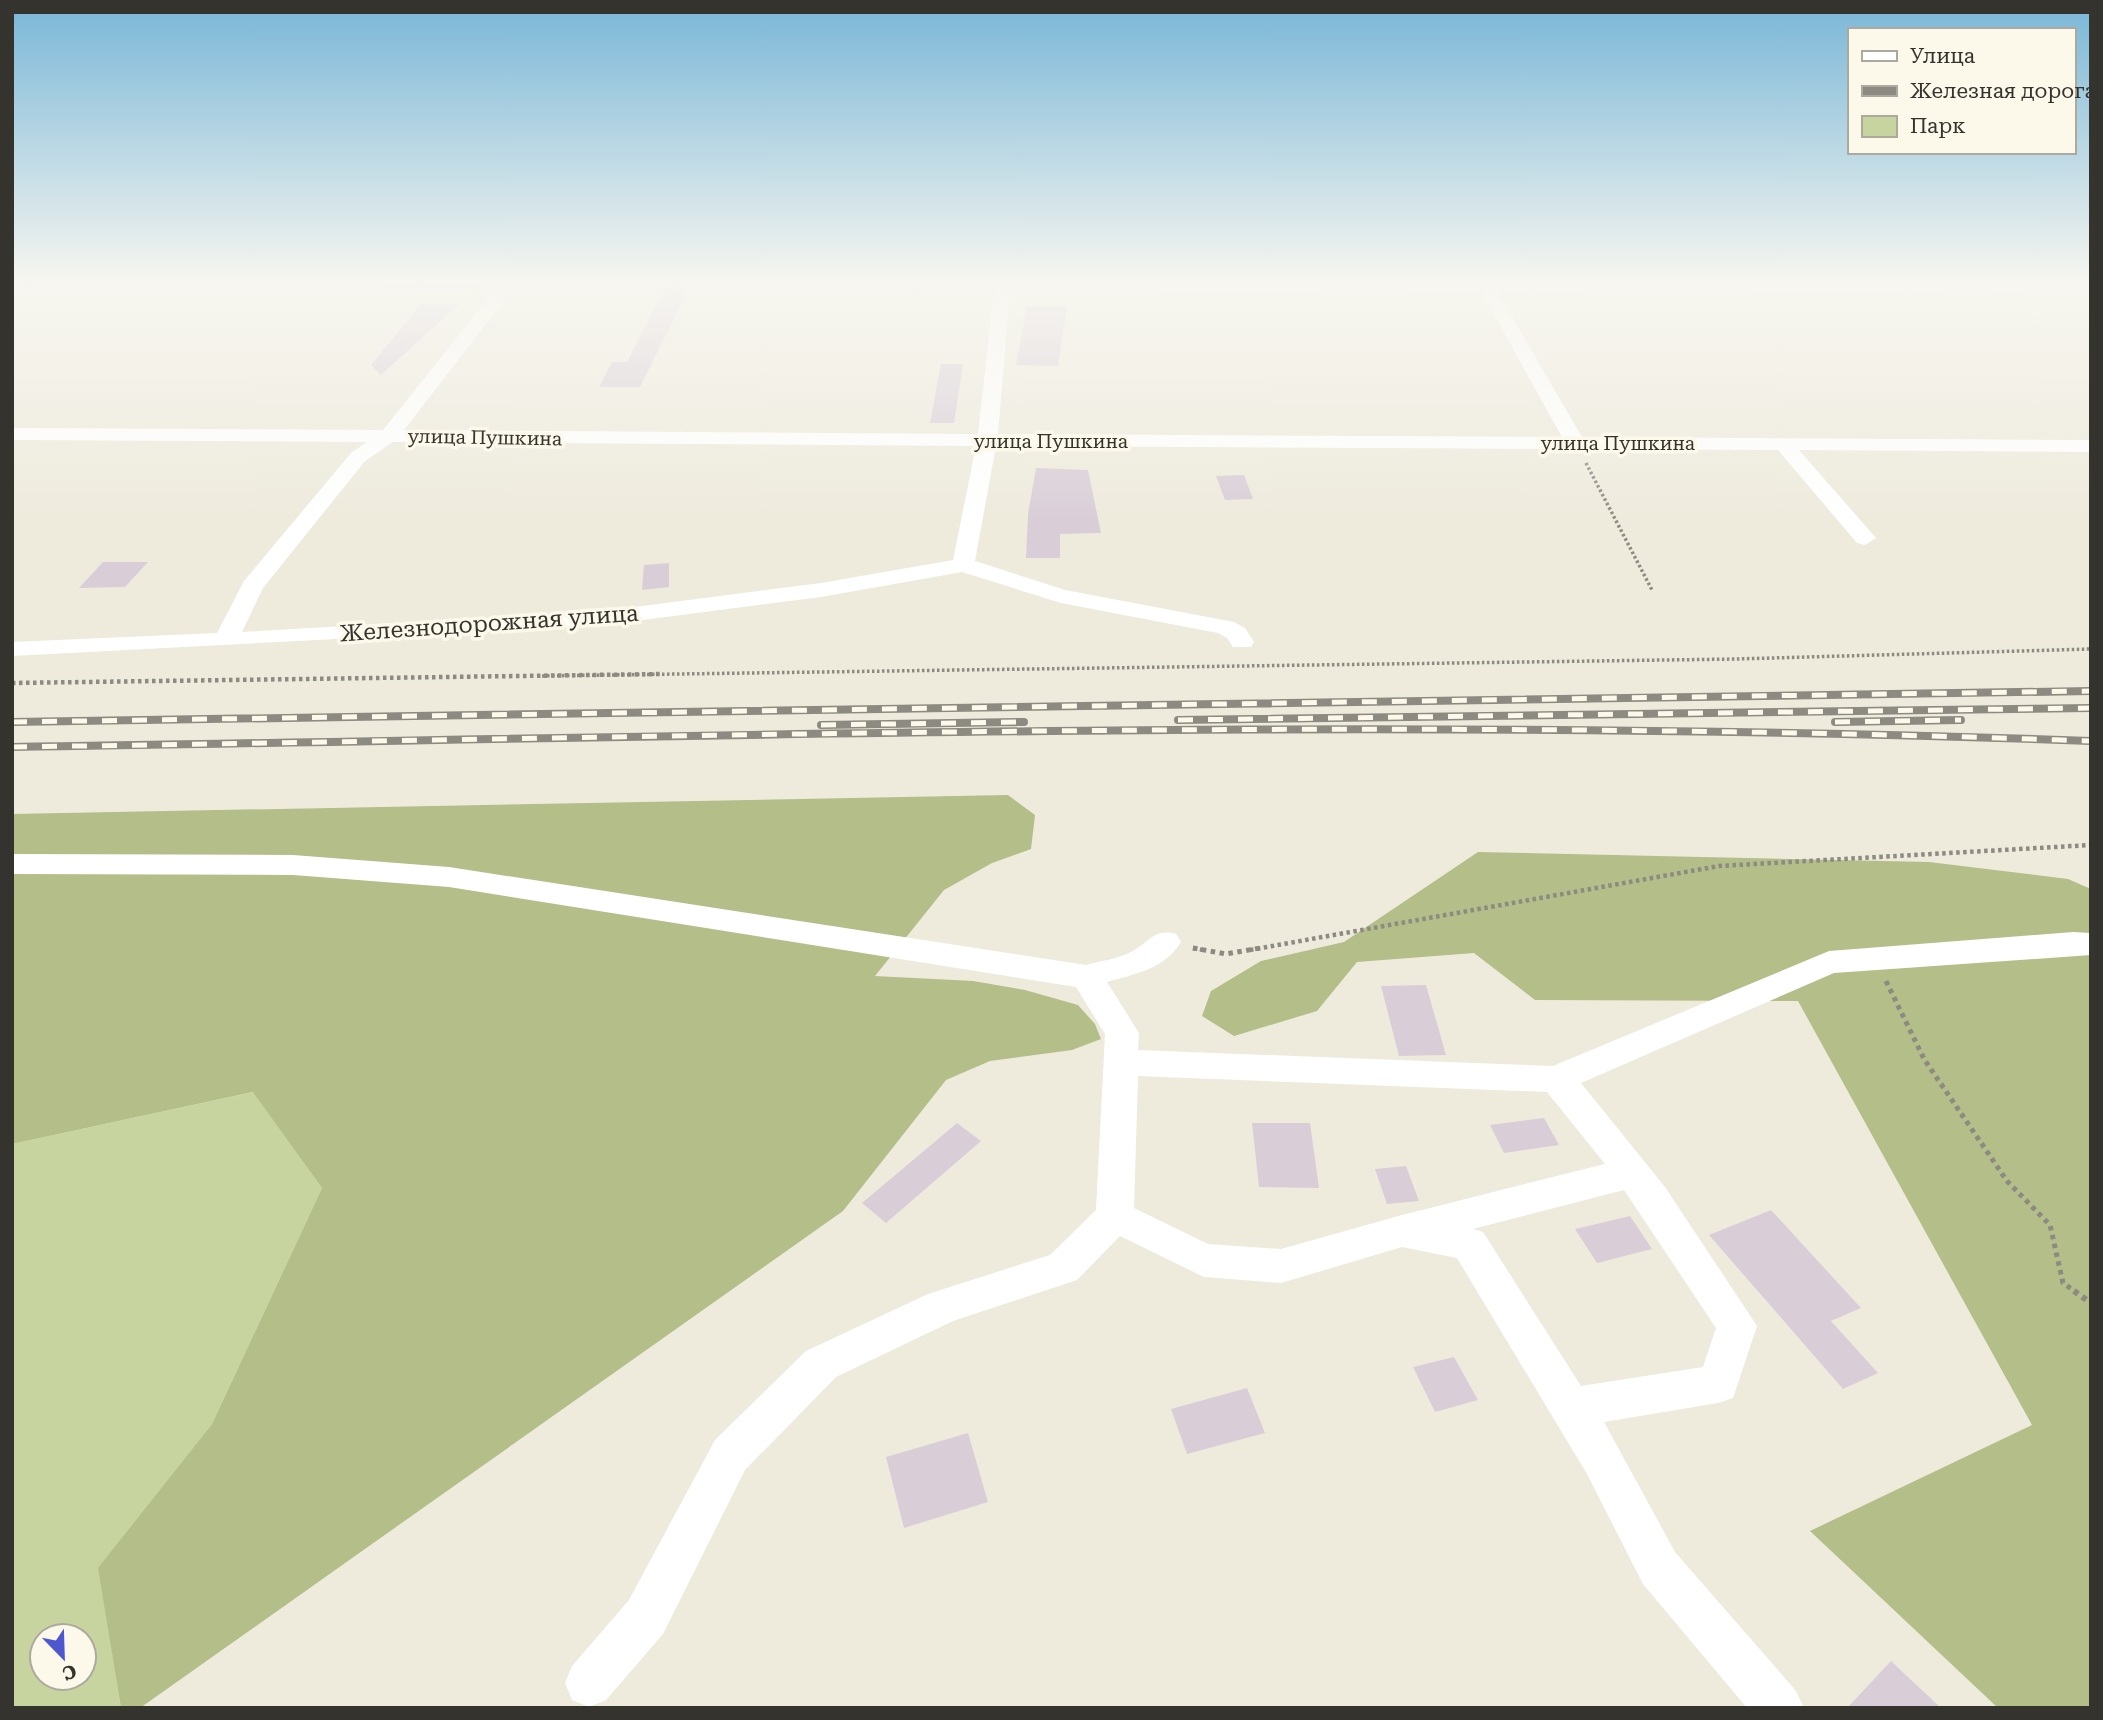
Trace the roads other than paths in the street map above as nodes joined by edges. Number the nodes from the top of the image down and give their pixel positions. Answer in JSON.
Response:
{"nodes":[{"id":1,"x":449,"y":360,"type":"edge"},
{"id":2,"x":995,"y":360,"type":"edge"},
{"id":3,"x":1528,"y":360,"type":"edge"},
{"id":4,"x":12,"y":434,"type":"edge"},
{"id":5,"x":389,"y":436,"type":"junction"},
{"id":6,"x":987,"y":441,"type":"junction"},
{"id":7,"x":1575,"y":443,"type":"junction"},
{"id":8,"x":1783,"y":444,"type":"junction"},
{"id":9,"x":2091,"y":446,"type":"edge"},
{"id":10,"x":1865,"y":538,"type":"dead end"},
{"id":11,"x":963,"y":565,"type":"junction"},
{"id":12,"x":226,"y":640,"type":"junction"},
{"id":13,"x":1242,"y":642,"type":"dead end"},
{"id":14,"x":12,"y":649,"type":"edge"},
{"id":15,"x":12,"y":864,"type":"edge"},
{"id":16,"x":1165,"y":942,"type":"road end"},
{"id":17,"x":2091,"y":944,"type":"edge"},
{"id":18,"x":1086,"y":977,"type":"junction"},
{"id":19,"x":1121,"y":1062,"type":"junction"},
{"id":20,"x":1556,"y":1079,"type":"junction"},
{"id":21,"x":1630,"y":1173,"type":"junction"},
{"id":22,"x":1115,"y":1216,"type":"junction"},
{"id":23,"x":1402,"y":1231,"type":"junction"},
{"id":24,"x":1570,"y":1408,"type":"junction"},
{"id":25,"x":589,"y":1683,"type":"dead end"},
{"id":26,"x":1779,"y":1708,"type":"edge"}],
"edges":[{"from":1,"to":5,"type":"street"},
{"from":2,"to":6,"type":"street"},
{"from":3,"to":7,"type":"street"},
{"from":4,"to":5,"type":"street","name":"улица Пушкина"},
{"from":5,"to":6,"type":"street","name":"улица Пушкина"},
{"from":5,"to":12,"type":"street"},
{"from":6,"to":7,"type":"street","name":"улица Пушкина"},
{"from":6,"to":11,"type":"street"},
{"from":7,"to":8,"type":"street","name":"улица Пушкина"},
{"from":8,"to":9,"type":"street","name":"улица Пушкина"},
{"from":8,"to":10,"type":"street"},
{"from":11,"to":12,"type":"street","name":"Железнодорожная улица"},
{"from":11,"to":13,"type":"street"},
{"from":12,"to":14,"type":"street","name":"Железнодорожная улица"},
{"from":15,"to":18,"type":"street"},
{"from":16,"to":18,"type":"street"},
{"from":17,"to":20,"type":"street"},
{"from":18,"to":19,"type":"street"},
{"from":19,"to":20,"type":"street"},
{"from":19,"to":22,"type":"street"},
{"from":20,"to":21,"type":"street"},
{"from":21,"to":23,"type":"street"},
{"from":21,"to":24,"type":"street"},
{"from":22,"to":23,"type":"street"},
{"from":22,"to":25,"type":"street"},
{"from":23,"to":24,"type":"street"},
{"from":24,"to":26,"type":"street"}]}
